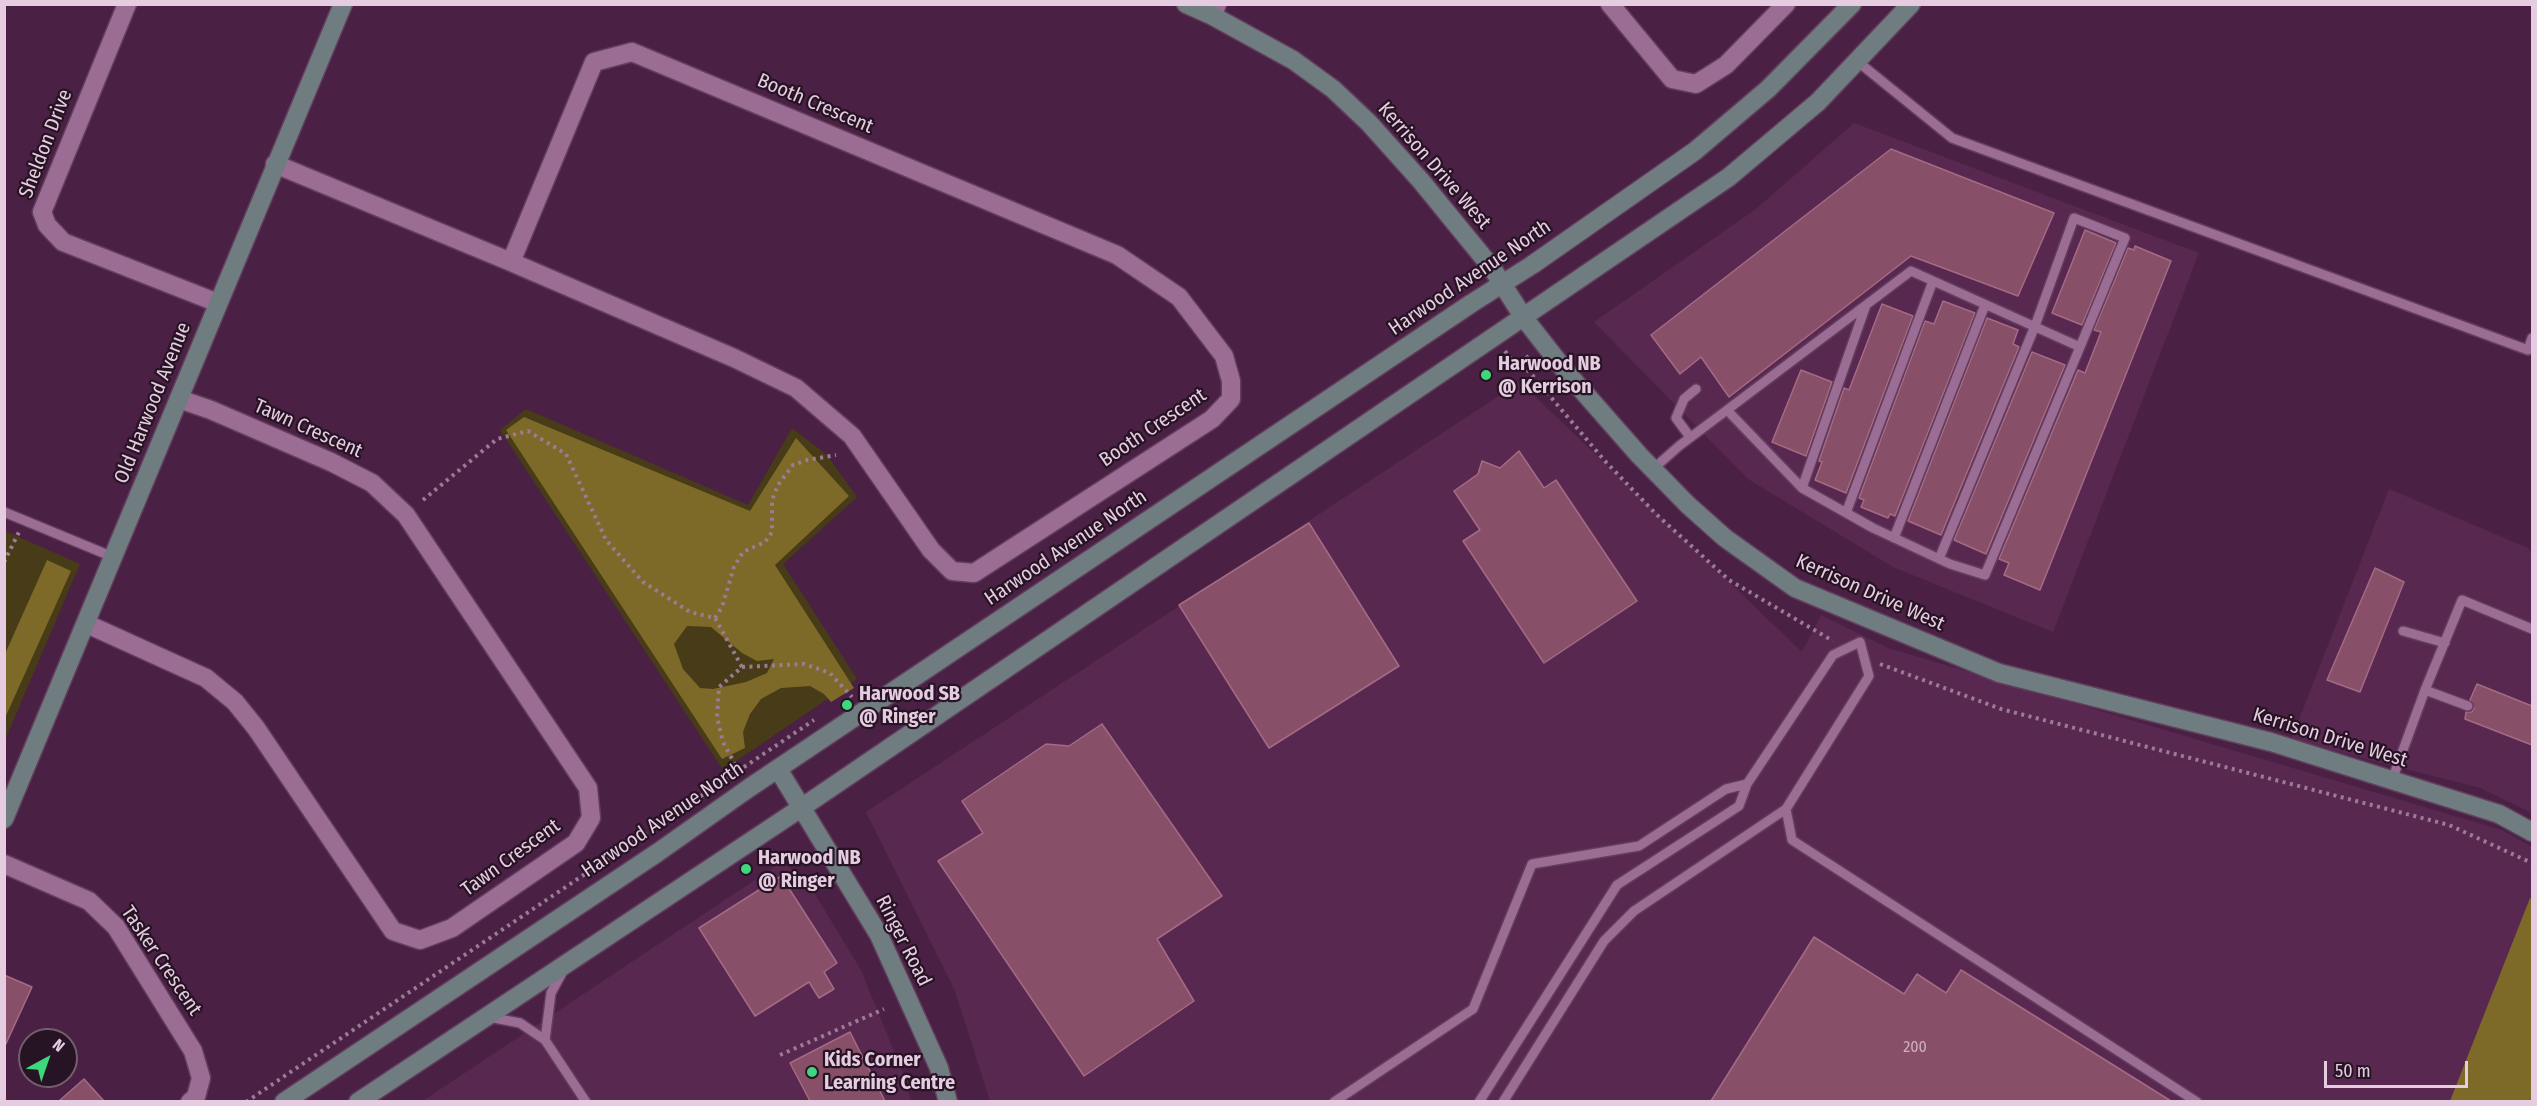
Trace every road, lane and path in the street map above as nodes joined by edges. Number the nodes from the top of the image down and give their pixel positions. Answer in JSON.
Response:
{"nodes":[{"id":1,"x":127,"y":4,"type":"edge"},
{"id":2,"x":343,"y":4,"type":"edge"},
{"id":3,"x":1186,"y":4,"type":"edge"},
{"id":4,"x":1610,"y":4,"type":"edge"},
{"id":5,"x":1786,"y":4,"type":"edge"},
{"id":6,"x":1852,"y":4,"type":"edge"},
{"id":7,"x":1911,"y":4,"type":"edge"},
{"id":8,"x":1215,"y":10,"type":"edge"},
{"id":9,"x":1857,"y":61,"type":"junction"},
{"id":10,"x":275,"y":164,"type":"junction"},
{"id":11,"x":511,"y":262,"type":"junction"},
{"id":12,"x":1933,"y":281,"type":"junction"},
{"id":13,"x":1503,"y":284,"type":"junction"},
{"id":14,"x":218,"y":303,"type":"junction"},
{"id":15,"x":1985,"y":304,"type":"junction"},
{"id":16,"x":1866,"y":305,"type":"junction"},
{"id":17,"x":1524,"y":318,"type":"junction"},
{"id":18,"x":2035,"y":326,"type":"junction"},
{"id":19,"x":2532,"y":338,"type":"edge"},
{"id":20,"x":2079,"y":347,"type":"junction"},
{"id":21,"x":1696,"y":389,"type":"dead end"},
{"id":22,"x":179,"y":399,"type":"junction"},
{"id":23,"x":1727,"y":410,"type":"junction"},
{"id":24,"x":1690,"y":437,"type":"junction"},
{"id":25,"x":836,"y":455,"type":"dead end"},
{"id":26,"x":1653,"y":469,"type":"junction"},
{"id":27,"x":1802,"y":488,"type":"junction"},
{"id":28,"x":423,"y":500,"type":"dead end"},
{"id":29,"x":4,"y":512,"type":"edge"},
{"id":30,"x":1846,"y":513,"type":"junction"},
{"id":31,"x":24,"y":520,"type":"junction"},
{"id":32,"x":1894,"y":538,"type":"junction"},
{"id":33,"x":113,"y":557,"type":"junction"},
{"id":34,"x":1939,"y":559,"type":"junction"},
{"id":35,"x":4,"y":562,"type":"edge"},
{"id":36,"x":715,"y":618,"type":"junction"},
{"id":37,"x":87,"y":624,"type":"junction"},
{"id":38,"x":2532,"y":629,"type":"edge"},
{"id":39,"x":2403,"y":630,"type":"dead end"},
{"id":40,"x":2445,"y":643,"type":"junction"},
{"id":41,"x":742,"y":667,"type":"junction"},
{"id":42,"x":2425,"y":690,"type":"junction"},
{"id":43,"x":2468,"y":706,"type":"dead end"},
{"id":44,"x":865,"y":711,"type":"junction"},
{"id":45,"x":778,"y":769,"type":"junction"},
{"id":46,"x":738,"y":770,"type":"dead end"},
{"id":47,"x":2392,"y":780,"type":"junction"},
{"id":48,"x":1747,"y":784,"type":"junction"},
{"id":49,"x":801,"y":808,"type":"junction"},
{"id":50,"x":1786,"y":809,"type":"junction"},
{"id":51,"x":4,"y":819,"type":"edge"},
{"id":52,"x":2532,"y":832,"type":"edge"},
{"id":53,"x":4,"y":864,"type":"edge"},
{"id":54,"x":567,"y":962,"type":"junction"},
{"id":55,"x":884,"y":1009,"type":"dead end"},
{"id":56,"x":486,"y":1016,"type":"junction"},
{"id":57,"x":545,"y":1040,"type":"junction"},
{"id":58,"x":780,"y":1055,"type":"dead end"},
{"id":59,"x":190,"y":1101,"type":"edge"},
{"id":60,"x":284,"y":1101,"type":"edge"},
{"id":61,"x":358,"y":1101,"type":"edge"},
{"id":62,"x":586,"y":1101,"type":"edge"},
{"id":63,"x":948,"y":1101,"type":"edge"},
{"id":64,"x":1334,"y":1101,"type":"edge"},
{"id":65,"x":1479,"y":1101,"type":"edge"},
{"id":66,"x":1503,"y":1101,"type":"edge"},
{"id":67,"x":2197,"y":1101,"type":"edge"}],
"edges":[{"from":1,"to":14,"type":"street","name":"Sheldon Drive"},
{"from":2,"to":10,"type":"main road","name":"Old Harwood Avenue"},
{"from":3,"to":8,"type":"main road","name":"Kerrison Drive West"},
{"from":4,"to":5,"type":"street"},
{"from":6,"to":13,"type":"main road","name":"Harwood Avenue North"},
{"from":7,"to":9,"type":"main road"},
{"from":8,"to":13,"type":"main road","name":"Kerrison Drive West"},
{"from":9,"to":17,"type":"main road"},
{"from":9,"to":19,"type":"lane"},
{"from":10,"to":11,"type":"street","name":"Booth Crescent"},
{"from":10,"to":14,"type":"main road","name":"Old Harwood Avenue"},
{"from":11,"to":11,"type":"street","name":"Booth Crescent"},
{"from":12,"to":15,"type":"lane"},
{"from":12,"to":16,"type":"lane"},
{"from":12,"to":30,"type":"lane"},
{"from":13,"to":17,"type":"main road","name":"Kerrison Drive West"},
{"from":13,"to":44,"type":"main road","name":"Harwood Avenue North"},
{"from":14,"to":22,"type":"main road","name":"Old Harwood Avenue"},
{"from":15,"to":18,"type":"lane"},
{"from":15,"to":32,"type":"lane"},
{"from":16,"to":23,"type":"lane"},
{"from":16,"to":27,"type":"lane"},
{"from":17,"to":26,"type":"main road","name":"Kerrison Drive West"},
{"from":17,"to":49,"type":"main road"},
{"from":18,"to":20,"type":"lane"},
{"from":18,"to":20,"type":"lane"},
{"from":18,"to":34,"type":"lane"},
{"from":20,"to":34,"type":"lane"},
{"from":21,"to":24,"type":"lane"},
{"from":22,"to":33,"type":"main road","name":"Old Harwood Avenue"},
{"from":22,"to":37,"type":"street","name":"Tawn Crescent"},
{"from":23,"to":24,"type":"lane"},
{"from":23,"to":27,"type":"lane"},
{"from":24,"to":26,"type":"lane"},
{"from":25,"to":36,"type":"path"},
{"from":26,"to":47,"type":"main road","name":"Kerrison Drive West"},
{"from":27,"to":30,"type":"lane"},
{"from":28,"to":36,"type":"path"},
{"from":29,"to":31,"type":"lane"},
{"from":30,"to":32,"type":"lane"},
{"from":31,"to":33,"type":"lane"},
{"from":31,"to":35,"type":"path"},
{"from":32,"to":34,"type":"lane"},
{"from":33,"to":37,"type":"main road","name":"Old Harwood Avenue"},
{"from":36,"to":41,"type":"path"},
{"from":37,"to":51,"type":"main road","name":"Old Harwood Avenue"},
{"from":38,"to":40,"type":"lane"},
{"from":39,"to":40,"type":"lane"},
{"from":40,"to":42,"type":"lane"},
{"from":41,"to":44,"type":"path"},
{"from":41,"to":46,"type":"path"},
{"from":42,"to":43,"type":"lane"},
{"from":42,"to":47,"type":"lane"},
{"from":44,"to":45,"type":"main road","name":"Harwood Avenue North"},
{"from":45,"to":49,"type":"main road","name":"Ringer Road"},
{"from":45,"to":60,"type":"main road","name":"Harwood Avenue North"},
{"from":47,"to":52,"type":"main road","name":"Kerrison Drive West"},
{"from":48,"to":50,"type":"lane"},
{"from":48,"to":64,"type":"lane"},
{"from":48,"to":65,"type":"lane"},
{"from":49,"to":54,"type":"main road"},
{"from":49,"to":63,"type":"main road","name":"Ringer Road"},
{"from":50,"to":66,"type":"lane"},
{"from":50,"to":67,"type":"lane"},
{"from":53,"to":59,"type":"street","name":"Tasker Crescent"},
{"from":54,"to":56,"type":"main road"},
{"from":54,"to":57,"type":"lane"},
{"from":55,"to":58,"type":"path"},
{"from":56,"to":57,"type":"lane"},
{"from":56,"to":61,"type":"main road"},
{"from":57,"to":62,"type":"lane"}]}
